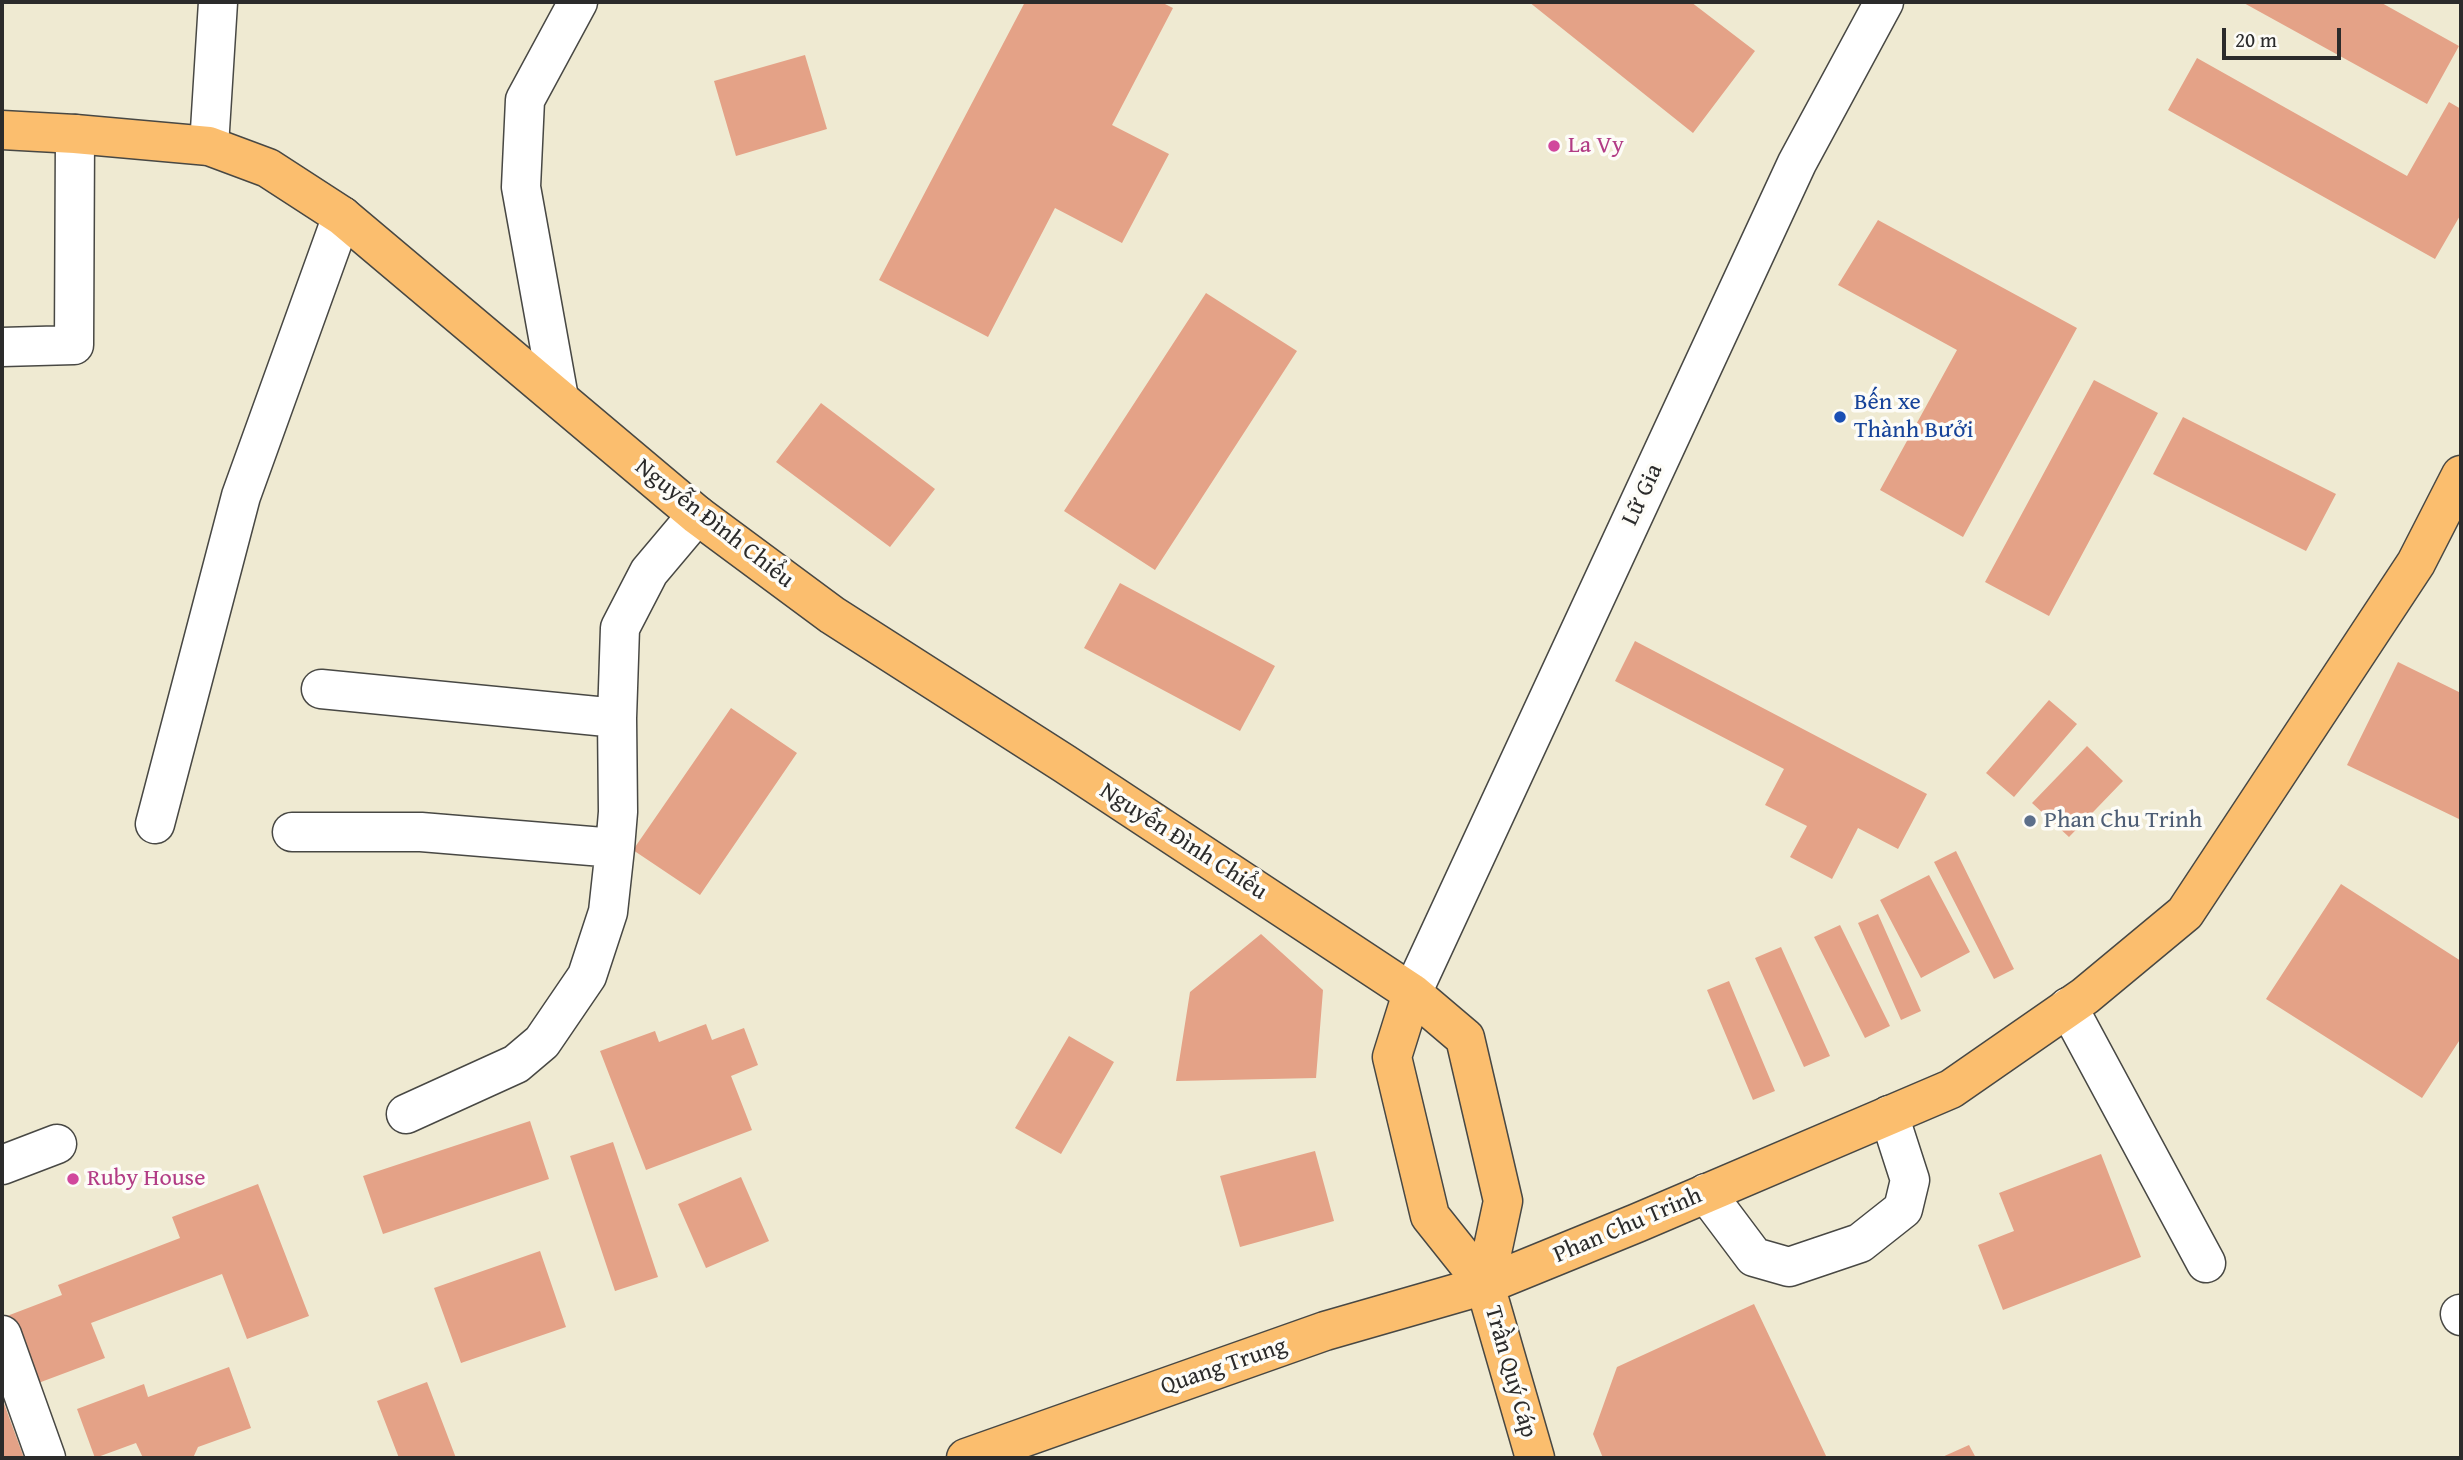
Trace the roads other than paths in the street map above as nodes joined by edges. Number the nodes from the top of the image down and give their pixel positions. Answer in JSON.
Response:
{"nodes":[{"id":1,"x":218,"y":2,"type":"edge"},
{"id":2,"x":578,"y":2,"type":"edge"},
{"id":3,"x":1884,"y":2,"type":"edge"},
{"id":4,"x":2,"y":130,"type":"edge"},
{"id":5,"x":75,"y":134,"type":"junction"},
{"id":6,"x":209,"y":146,"type":"junction"},
{"id":7,"x":342,"y":216,"type":"junction"},
{"id":8,"x":2,"y":347,"type":"edge"},
{"id":9,"x":559,"y":398,"type":"junction"},
{"id":10,"x":2461,"y":475,"type":"edge"},
{"id":11,"x":697,"y":515,"type":"junction"},
{"id":12,"x":321,"y":689,"type":"dead end"},
{"id":13,"x":617,"y":718,"type":"junction"},
{"id":14,"x":155,"y":824,"type":"dead end"},
{"id":15,"x":292,"y":832,"type":"dead end"},
{"id":16,"x":615,"y":848,"type":"junction"},
{"id":17,"x":1412,"y":993,"type":"junction"},
{"id":18,"x":2068,"y":1007,"type":"junction"},
{"id":19,"x":406,"y":1114,"type":"dead end"},
{"id":20,"x":1889,"y":1115,"type":"junction"},
{"id":21,"x":57,"y":1144,"type":"dead end"},
{"id":22,"x":2,"y":1165,"type":"edge"},
{"id":23,"x":1706,"y":1193,"type":"junction"},
{"id":24,"x":2206,"y":1263,"type":"dead end"},
{"id":25,"x":1485,"y":1285,"type":"junction"},
{"id":26,"x":2,"y":1335,"type":"edge"},
{"id":27,"x":46,"y":1458,"type":"edge"},
{"id":28,"x":966,"y":1458,"type":"edge"},
{"id":29,"x":1535,"y":1458,"type":"edge"}],
"edges":[{"from":1,"to":6,"type":"street"},
{"from":2,"to":9,"type":"street"},
{"from":3,"to":17,"type":"street","name":"Lữ Gia"},
{"from":4,"to":5,"type":"main road","name":"Nguyễn Đình Chiểu"},
{"from":5,"to":6,"type":"main road","name":"Nguyễn Đình Chiểu"},
{"from":5,"to":8,"type":"street"},
{"from":6,"to":7,"type":"main road","name":"Nguyễn Đình Chiểu"},
{"from":7,"to":9,"type":"main road","name":"Nguyễn Đình Chiểu"},
{"from":7,"to":14,"type":"street"},
{"from":9,"to":11,"type":"main road","name":"Nguyễn Đình Chiểu"},
{"from":10,"to":18,"type":"main road","name":"Phan Chu Trinh"},
{"from":11,"to":13,"type":"street"},
{"from":11,"to":17,"type":"main road","name":"Nguyễn Đình Chiểu"},
{"from":12,"to":13,"type":"street"},
{"from":13,"to":16,"type":"street"},
{"from":15,"to":16,"type":"street"},
{"from":16,"to":19,"type":"street"},
{"from":17,"to":25,"type":"main road"},
{"from":17,"to":25,"type":"main road","name":"Nguyễn Đình Chiểu"},
{"from":18,"to":20,"type":"main road","name":"Phan Chu Trinh"},
{"from":18,"to":24,"type":"street"},
{"from":20,"to":23,"type":"main road","name":"Phan Chu Trinh"},
{"from":20,"to":23,"type":"street"},
{"from":21,"to":22,"type":"street"},
{"from":23,"to":25,"type":"main road","name":"Phan Chu Trinh"},
{"from":25,"to":28,"type":"main road","name":"Quang Trung"},
{"from":25,"to":29,"type":"main road","name":"Trần Quý Cáp"},
{"from":26,"to":27,"type":"street"}]}
